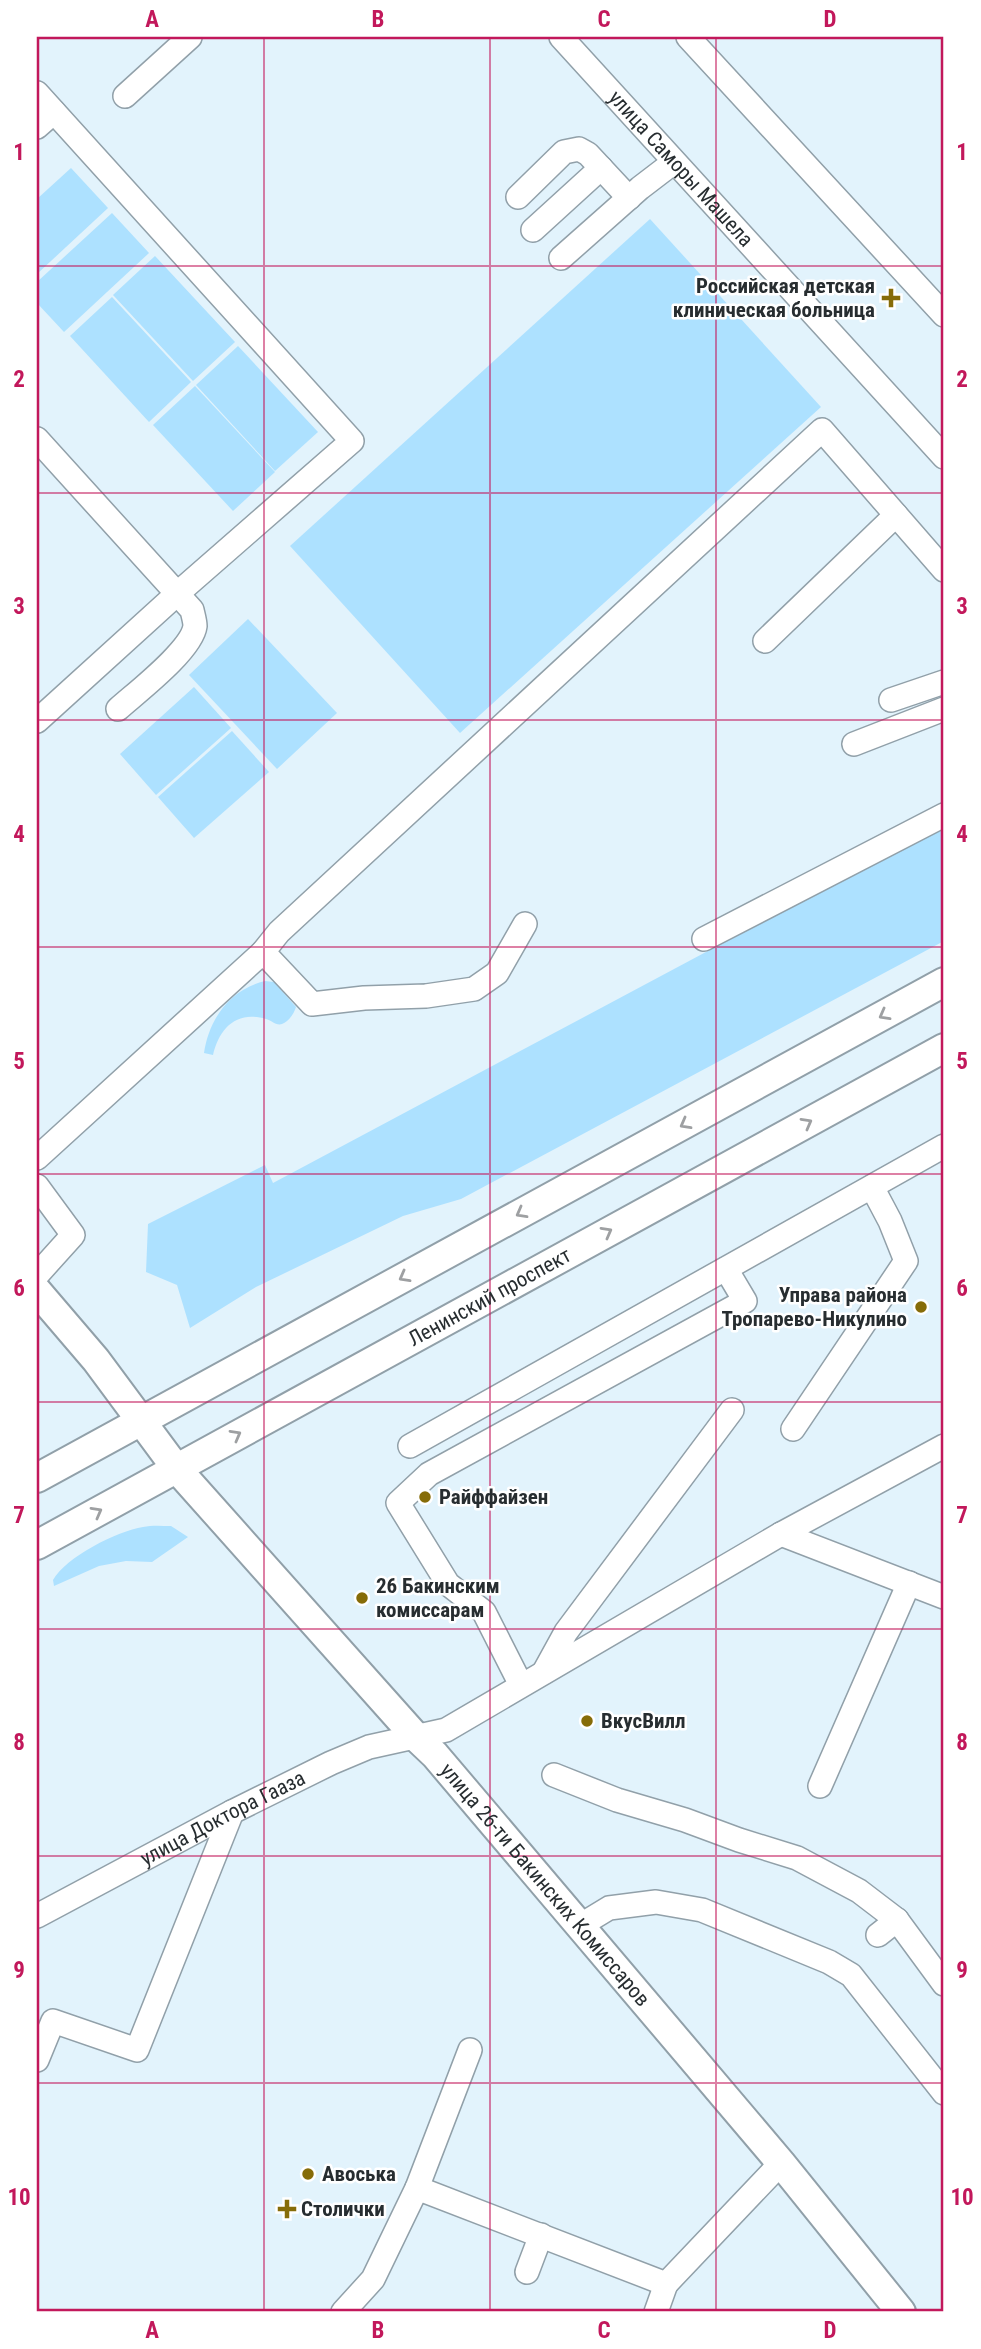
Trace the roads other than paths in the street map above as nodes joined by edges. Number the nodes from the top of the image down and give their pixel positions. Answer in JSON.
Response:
{"nodes":[{"id":1,"x":190,"y":37,"type":"edge"},
{"id":2,"x":561,"y":37,"type":"edge"},
{"id":3,"x":688,"y":37,"type":"edge"},
{"id":4,"x":37,"y":93,"type":"edge"},
{"id":5,"x":125,"y":96,"type":"dead end"},
{"id":6,"x":45,"y":120,"type":"edge"},
{"id":7,"x":674,"y":162,"type":"junction"},
{"id":8,"x":601,"y":168,"type":"junction"},
{"id":9,"x":518,"y":197,"type":"dead end"},
{"id":10,"x":629,"y":198,"type":"junction"},
{"id":11,"x":533,"y":230,"type":"dead end"},
{"id":12,"x":561,"y":258,"type":"dead end"},
{"id":13,"x":944,"y":315,"type":"edge"},
{"id":14,"x":37,"y":439,"type":"edge"},
{"id":15,"x":944,"y":457,"type":"edge"},
{"id":16,"x":896,"y":515,"type":"junction"},
{"id":17,"x":944,"y":570,"type":"edge"},
{"id":18,"x":178,"y":593,"type":"junction"},
{"id":19,"x":765,"y":641,"type":"dead end"},
{"id":20,"x":944,"y":681,"type":"edge"},
{"id":21,"x":891,"y":699,"type":"dead end"},
{"id":22,"x":118,"y":709,"type":"dead end"},
{"id":23,"x":944,"y":709,"type":"edge"},
{"id":24,"x":37,"y":721,"type":"edge"},
{"id":25,"x":854,"y":744,"type":"dead end"},
{"id":26,"x":944,"y":815,"type":"edge"},
{"id":27,"x":525,"y":924,"type":"dead end"},
{"id":28,"x":704,"y":939,"type":"dead end"},
{"id":29,"x":263,"y":952,"type":"junction"},
{"id":30,"x":944,"y":982,"type":"edge"},
{"id":31,"x":944,"y":1048,"type":"edge"},
{"id":32,"x":944,"y":1146,"type":"edge"},
{"id":33,"x":37,"y":1158,"type":"edge"},
{"id":34,"x":37,"y":1186,"type":"edge"},
{"id":35,"x":872,"y":1187,"type":"junction"},
{"id":36,"x":726,"y":1269,"type":"junction"},
{"id":37,"x":37,"y":1275,"type":"edge"},
{"id":38,"x":37,"y":1291,"type":"edge"},
{"id":39,"x":732,"y":1410,"type":"dead end"},
{"id":40,"x":141,"y":1420,"type":"junction"},
{"id":41,"x":793,"y":1429,"type":"dead end"},
{"id":42,"x":410,"y":1446,"type":"dead end"},
{"id":43,"x":944,"y":1446,"type":"edge"},
{"id":44,"x":176,"y":1468,"type":"junction"},
{"id":45,"x":37,"y":1478,"type":"edge"},
{"id":46,"x":781,"y":1534,"type":"junction"},
{"id":47,"x":37,"y":1545,"type":"edge"},
{"id":48,"x":909,"y":1583,"type":"junction"},
{"id":49,"x":944,"y":1597,"type":"edge"},
{"id":50,"x":543,"y":1673,"type":"junction"},
{"id":51,"x":522,"y":1685,"type":"junction"},
{"id":52,"x":416,"y":1737,"type":"junction"},
{"id":53,"x":554,"y":1775,"type":"dead end"},
{"id":54,"x":821,"y":1786,"type":"dead end"},
{"id":55,"x":232,"y":1812,"type":"junction"},
{"id":56,"x":37,"y":1916,"type":"edge"},
{"id":57,"x":897,"y":1920,"type":"junction"},
{"id":58,"x":580,"y":1925,"type":"junction"},
{"id":59,"x":878,"y":1935,"type":"dead end"},
{"id":60,"x":944,"y":1984,"type":"edge"},
{"id":61,"x":45,"y":2016,"type":"edge"},
{"id":62,"x":470,"y":2050,"type":"dead end"},
{"id":63,"x":37,"y":2060,"type":"edge"},
{"id":64,"x":944,"y":2093,"type":"edge"},
{"id":65,"x":781,"y":2163,"type":"junction"},
{"id":66,"x":417,"y":2188,"type":"junction"},
{"id":67,"x":541,"y":2235,"type":"junction"},
{"id":68,"x":527,"y":2272,"type":"dead end"},
{"id":69,"x":666,"y":2284,"type":"junction"},
{"id":70,"x":343,"y":2312,"type":"edge"},
{"id":71,"x":656,"y":2312,"type":"edge"},
{"id":72,"x":901,"y":2312,"type":"edge"}],
"edges":[{"from":1,"to":5,"type":"street"},
{"from":2,"to":7,"type":"street","name":"улица Саморы Машела"},
{"from":3,"to":13,"type":"street"},
{"from":4,"to":6,"type":"street"},
{"from":6,"to":18,"type":"street"},
{"from":7,"to":10,"type":"street"},
{"from":7,"to":15,"type":"street","name":"улица Саморы Машела"},
{"from":8,"to":9,"type":"street"},
{"from":8,"to":10,"type":"street"},
{"from":8,"to":11,"type":"street"},
{"from":10,"to":12,"type":"street"},
{"from":14,"to":18,"type":"street"},
{"from":16,"to":17,"type":"street"},
{"from":16,"to":19,"type":"street"},
{"from":16,"to":29,"type":"street"},
{"from":18,"to":22,"type":"street"},
{"from":18,"to":24,"type":"street"},
{"from":20,"to":21,"type":"street"},
{"from":23,"to":25,"type":"street"},
{"from":26,"to":28,"type":"street"},
{"from":27,"to":29,"type":"street"},
{"from":29,"to":33,"type":"street"},
{"from":30,"to":40,"type":"main road","one_way":true},
{"from":44,"to":31,"type":"main road","name":"Ленинский проспект","one_way":true},
{"from":32,"to":35,"type":"street"},
{"from":34,"to":37,"type":"street"},
{"from":35,"to":36,"type":"street"},
{"from":35,"to":41,"type":"street"},
{"from":36,"to":42,"type":"street"},
{"from":36,"to":51,"type":"street"},
{"from":38,"to":40,"type":"main road","name":"улица 26-ти Бакинских Комиссаров"},
{"from":39,"to":50,"type":"street"},
{"from":40,"to":44,"type":"main road","name":"улица 26-ти Бакинских Комиссаров"},
{"from":40,"to":45,"type":"main road"},
{"from":43,"to":46,"type":"street","name":"улица Доктора Гааза"},
{"from":47,"to":44,"type":"main road","name":"Ленинский проспект","one_way":true},
{"from":44,"to":52,"type":"main road","name":"улица 26-ти Бакинских Комиссаров"},
{"from":46,"to":48,"type":"street"},
{"from":46,"to":50,"type":"street","name":"улица Доктора Гааза"},
{"from":48,"to":49,"type":"street"},
{"from":48,"to":54,"type":"street"},
{"from":50,"to":51,"type":"street","name":"улица Доктора Гааза"},
{"from":51,"to":52,"type":"street","name":"улица Доктора Гааза"},
{"from":52,"to":55,"type":"street","name":"улица Доктора Гааза"},
{"from":52,"to":58,"type":"main road","name":"улица 26-ти Бакинских Комиссаров"},
{"from":53,"to":57,"type":"street"},
{"from":55,"to":56,"type":"street","name":"улица Доктора Гааза"},
{"from":55,"to":61,"type":"street"},
{"from":57,"to":59,"type":"street"},
{"from":57,"to":60,"type":"street"},
{"from":58,"to":64,"type":"street"},
{"from":58,"to":65,"type":"main road","name":"улица 26-ти Бакинских Комиссаров"},
{"from":61,"to":63,"type":"street"},
{"from":62,"to":66,"type":"street"},
{"from":65,"to":69,"type":"street"},
{"from":65,"to":72,"type":"main road","name":"улица 26-ти Бакинских Комиссаров"},
{"from":66,"to":67,"type":"street"},
{"from":66,"to":70,"type":"street"},
{"from":67,"to":68,"type":"street"},
{"from":67,"to":69,"type":"street"},
{"from":69,"to":71,"type":"street"}]}
